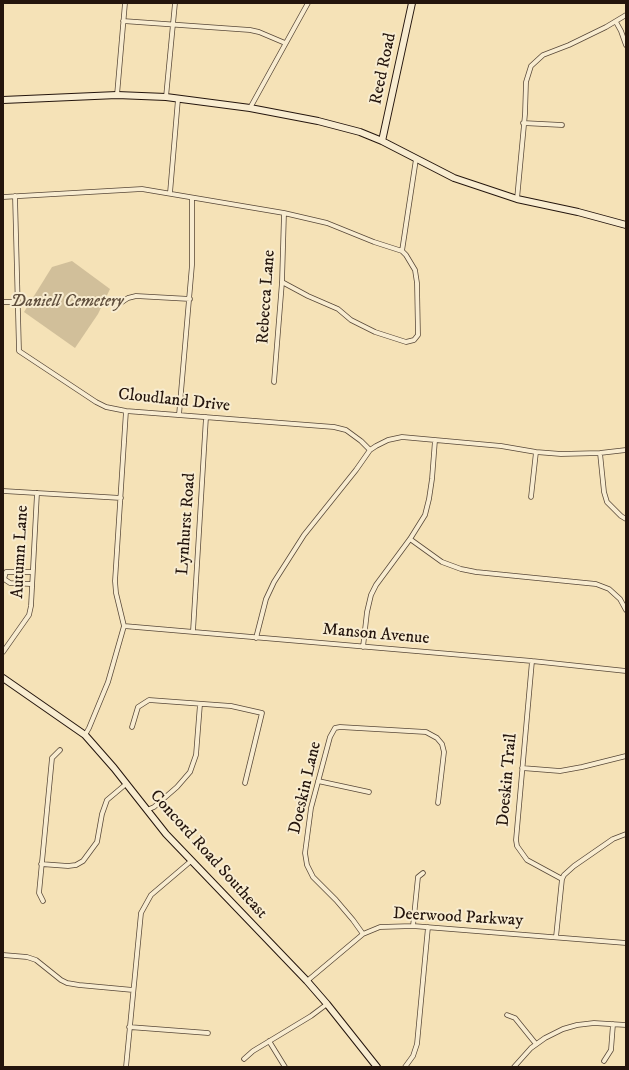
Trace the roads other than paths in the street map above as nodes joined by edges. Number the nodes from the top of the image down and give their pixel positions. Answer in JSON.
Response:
{"nodes":[{"id":1,"x":125,"y":3,"type":"edge"},
{"id":2,"x":175,"y":3,"type":"edge"},
{"id":3,"x":308,"y":3,"type":"edge"},
{"id":4,"x":412,"y":3,"type":"edge"},
{"id":5,"x":626,"y":15,"type":"edge"},
{"id":6,"x":123,"y":21,"type":"junction"},
{"id":7,"x":616,"y":22,"type":"junction"},
{"id":8,"x":173,"y":25,"type":"junction"},
{"id":9,"x":285,"y":43,"type":"junction"},
{"id":10,"x":626,"y":45,"type":"edge"},
{"id":11,"x":117,"y":95,"type":"junction"},
{"id":12,"x":166,"y":98,"type":"junction"},
{"id":13,"x":178,"y":99,"type":"junction"},
{"id":14,"x":3,"y":100,"type":"edge"},
{"id":15,"x":250,"y":108,"type":"junction"},
{"id":16,"x":523,"y":123,"type":"junction"},
{"id":17,"x":562,"y":125,"type":"dead end"},
{"id":18,"x":382,"y":141,"type":"junction"},
{"id":19,"x":416,"y":159,"type":"junction"},
{"id":20,"x":170,"y":193,"type":"junction"},
{"id":21,"x":15,"y":196,"type":"junction"},
{"id":22,"x":3,"y":197,"type":"edge"},
{"id":23,"x":192,"y":198,"type":"junction"},
{"id":24,"x":517,"y":199,"type":"junction"},
{"id":25,"x":284,"y":213,"type":"junction"},
{"id":26,"x":626,"y":225,"type":"edge"},
{"id":27,"x":402,"y":251,"type":"junction"},
{"id":28,"x":282,"y":282,"type":"junction"},
{"id":29,"x":190,"y":299,"type":"junction"},
{"id":30,"x":3,"y":302,"type":"edge"},
{"id":31,"x":17,"y":302,"type":"junction"},
{"id":32,"x":116,"y":306,"type":"dead end"},
{"id":33,"x":274,"y":382,"type":"dead end"},
{"id":34,"x":126,"y":411,"type":"junction"},
{"id":35,"x":179,"y":415,"type":"junction"},
{"id":36,"x":206,"y":418,"type":"junction"},
{"id":37,"x":435,"y":440,"type":"junction"},
{"id":38,"x":370,"y":450,"type":"junction"},
{"id":39,"x":626,"y":450,"type":"edge"},
{"id":40,"x":536,"y":452,"type":"junction"},
{"id":41,"x":600,"y":453,"type":"junction"},
{"id":42,"x":3,"y":491,"type":"edge"},
{"id":43,"x":37,"y":493,"type":"junction"},
{"id":44,"x":531,"y":497,"type":"dead end"},
{"id":45,"x":121,"y":498,"type":"junction"},
{"id":46,"x":626,"y":519,"type":"edge"},
{"id":47,"x":410,"y":539,"type":"junction"},
{"id":48,"x":32,"y":572,"type":"junction"},
{"id":49,"x":31,"y":584,"type":"junction"},
{"id":50,"x":626,"y":610,"type":"edge"},
{"id":51,"x":124,"y":626,"type":"junction"},
{"id":52,"x":193,"y":632,"type":"junction"},
{"id":53,"x":256,"y":638,"type":"junction"},
{"id":54,"x":363,"y":647,"type":"junction"},
{"id":55,"x":3,"y":652,"type":"edge"},
{"id":56,"x":532,"y":661,"type":"junction"},
{"id":57,"x":626,"y":671,"type":"edge"},
{"id":58,"x":3,"y":678,"type":"edge"},
{"id":59,"x":200,"y":704,"type":"junction"},
{"id":60,"x":132,"y":727,"type":"dead end"},
{"id":61,"x":85,"y":735,"type":"junction"},
{"id":62,"x":60,"y":750,"type":"dead end"},
{"id":63,"x":626,"y":756,"type":"edge"},
{"id":64,"x":522,"y":768,"type":"junction"},
{"id":65,"x":318,"y":781,"type":"junction"},
{"id":66,"x":245,"y":783,"type":"dead end"},
{"id":67,"x":126,"y":784,"type":"junction"},
{"id":68,"x":369,"y":792,"type":"dead end"},
{"id":69,"x":438,"y":803,"type":"dead end"},
{"id":70,"x":146,"y":810,"type":"junction"},
{"id":71,"x":626,"y":834,"type":"edge"},
{"id":72,"x":191,"y":861,"type":"junction"},
{"id":73,"x":42,"y":864,"type":"junction"},
{"id":74,"x":423,"y":873,"type":"dead end"},
{"id":75,"x":562,"y":879,"type":"junction"},
{"id":76,"x":43,"y":901,"type":"dead end"},
{"id":77,"x":413,"y":926,"type":"junction"},
{"id":78,"x":428,"y":927,"type":"junction"},
{"id":79,"x":363,"y":934,"type":"junction"},
{"id":80,"x":556,"y":937,"type":"junction"},
{"id":81,"x":626,"y":943,"type":"edge"},
{"id":82,"x":3,"y":954,"type":"edge"},
{"id":83,"x":307,"y":981,"type":"junction"},
{"id":84,"x":133,"y":990,"type":"junction"},
{"id":85,"x":327,"y":1004,"type":"junction"},
{"id":86,"x":507,"y":1015,"type":"dead end"},
{"id":87,"x":613,"y":1024,"type":"junction"},
{"id":88,"x":626,"y":1025,"type":"edge"},
{"id":89,"x":130,"y":1027,"type":"junction"},
{"id":90,"x":208,"y":1033,"type":"dead end"},
{"id":91,"x":269,"y":1041,"type":"junction"},
{"id":92,"x":536,"y":1044,"type":"junction"},
{"id":93,"x":244,"y":1059,"type":"dead end"},
{"id":94,"x":604,"y":1061,"type":"dead end"},
{"id":95,"x":126,"y":1067,"type":"edge"},
{"id":96,"x":285,"y":1067,"type":"edge"},
{"id":97,"x":377,"y":1067,"type":"edge"},
{"id":98,"x":405,"y":1067,"type":"edge"},
{"id":99,"x":514,"y":1067,"type":"edge"}],
"edges":[{"from":1,"to":6,"type":"street"},
{"from":2,"to":8,"type":"street"},
{"from":3,"to":9,"type":"street"},
{"from":4,"to":18,"type":"street","name":"Reed Road"},
{"from":5,"to":7,"type":"street"},
{"from":6,"to":8,"type":"street"},
{"from":6,"to":11,"type":"street"},
{"from":7,"to":10,"type":"street"},
{"from":7,"to":16,"type":"street"},
{"from":8,"to":9,"type":"street"},
{"from":8,"to":12,"type":"street"},
{"from":9,"to":15,"type":"street"},
{"from":11,"to":12,"type":"street"},
{"from":11,"to":14,"type":"street"},
{"from":12,"to":13,"type":"street"},
{"from":13,"to":15,"type":"street"},
{"from":13,"to":20,"type":"street"},
{"from":15,"to":18,"type":"street"},
{"from":16,"to":17,"type":"street"},
{"from":16,"to":24,"type":"street"},
{"from":18,"to":19,"type":"street"},
{"from":19,"to":24,"type":"street"},
{"from":19,"to":27,"type":"street"},
{"from":20,"to":21,"type":"street"},
{"from":20,"to":23,"type":"street"},
{"from":21,"to":22,"type":"street"},
{"from":21,"to":31,"type":"street","name":"Cloudland Drive"},
{"from":23,"to":25,"type":"street"},
{"from":23,"to":29,"type":"street"},
{"from":24,"to":26,"type":"street"},
{"from":25,"to":27,"type":"street"},
{"from":25,"to":28,"type":"street","name":"Rebecca Lane"},
{"from":27,"to":28,"type":"street"},
{"from":28,"to":33,"type":"street","name":"Rebecca Lane"},
{"from":29,"to":32,"type":"street"},
{"from":29,"to":35,"type":"street"},
{"from":30,"to":31,"type":"street"},
{"from":31,"to":34,"type":"street","name":"Cloudland Drive"},
{"from":34,"to":35,"type":"street","name":"Cloudland Drive"},
{"from":34,"to":45,"type":"street"},
{"from":35,"to":36,"type":"street","name":"Cloudland Drive"},
{"from":36,"to":38,"type":"street","name":"Cloudland Drive"},
{"from":36,"to":52,"type":"street","name":"Lynhurst Road"},
{"from":37,"to":38,"type":"street"},
{"from":37,"to":40,"type":"street"},
{"from":37,"to":47,"type":"street"},
{"from":38,"to":53,"type":"street"},
{"from":39,"to":41,"type":"street"},
{"from":40,"to":41,"type":"street"},
{"from":40,"to":44,"type":"street"},
{"from":41,"to":46,"type":"street"},
{"from":42,"to":43,"type":"street"},
{"from":43,"to":45,"type":"street"},
{"from":43,"to":48,"type":"street","name":"Autumn Lane"},
{"from":45,"to":51,"type":"street"},
{"from":47,"to":50,"type":"street"},
{"from":47,"to":54,"type":"street"},
{"from":48,"to":49,"type":"street","name":"Autumn Lane"},
{"from":48,"to":49,"type":"street"},
{"from":49,"to":55,"type":"street","name":"Autumn Lane"},
{"from":51,"to":52,"type":"street","name":"Manson Avenue"},
{"from":51,"to":61,"type":"street"},
{"from":52,"to":53,"type":"street","name":"Manson Avenue"},
{"from":53,"to":54,"type":"street","name":"Manson Avenue"},
{"from":54,"to":56,"type":"street","name":"Manson Avenue"},
{"from":56,"to":57,"type":"street","name":"Manson Avenue"},
{"from":56,"to":64,"type":"street","name":"Doeskin Trail"},
{"from":58,"to":61,"type":"street","name":"Concord Road Southeast"},
{"from":59,"to":60,"type":"street"},
{"from":59,"to":66,"type":"street"},
{"from":59,"to":70,"type":"street"},
{"from":61,"to":67,"type":"street","name":"Concord Road Southeast"},
{"from":62,"to":73,"type":"street"},
{"from":63,"to":64,"type":"street"},
{"from":64,"to":75,"type":"street","name":"Doeskin Trail"},
{"from":65,"to":68,"type":"street"},
{"from":65,"to":69,"type":"street","name":"Doeskin Lane"},
{"from":65,"to":79,"type":"street","name":"Doeskin Lane"},
{"from":67,"to":70,"type":"street","name":"Concord Road Southeast"},
{"from":67,"to":73,"type":"street"},
{"from":70,"to":72,"type":"street","name":"Concord Road Southeast"},
{"from":71,"to":75,"type":"street"},
{"from":72,"to":83,"type":"street","name":"Concord Road Southeast"},
{"from":72,"to":84,"type":"street"},
{"from":73,"to":76,"type":"street"},
{"from":74,"to":77,"type":"street"},
{"from":75,"to":80,"type":"street"},
{"from":77,"to":78,"type":"street","name":"Deerwood Parkway"},
{"from":77,"to":79,"type":"street","name":"Deerwood Parkway"},
{"from":78,"to":80,"type":"street","name":"Deerwood Parkway"},
{"from":78,"to":98,"type":"street"},
{"from":79,"to":83,"type":"street","name":"Deerwood Parkway"},
{"from":80,"to":81,"type":"street","name":"Deerwood Parkway"},
{"from":82,"to":84,"type":"street"},
{"from":83,"to":85,"type":"street","name":"Concord Road Southeast"},
{"from":84,"to":89,"type":"street"},
{"from":85,"to":91,"type":"street"},
{"from":85,"to":97,"type":"street","name":"Concord Road Southeast"},
{"from":86,"to":92,"type":"street"},
{"from":87,"to":88,"type":"street"},
{"from":87,"to":92,"type":"street"},
{"from":87,"to":94,"type":"street"},
{"from":89,"to":90,"type":"street"},
{"from":89,"to":95,"type":"street"},
{"from":91,"to":93,"type":"street"},
{"from":91,"to":96,"type":"street"},
{"from":92,"to":99,"type":"street"}]}
